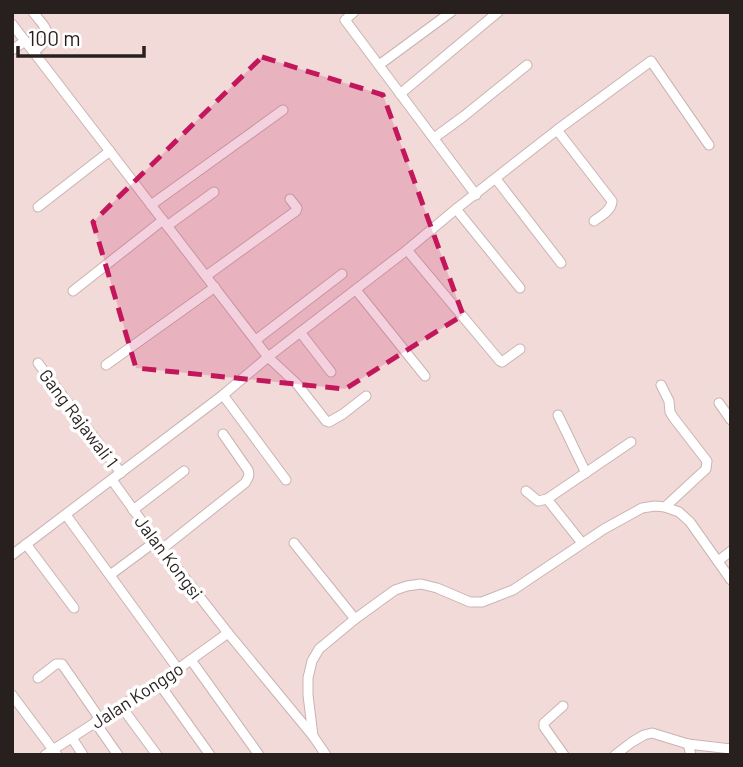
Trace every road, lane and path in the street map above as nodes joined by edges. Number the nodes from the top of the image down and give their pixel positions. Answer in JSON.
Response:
{"nodes":[{"id":1,"x":33,"y":12,"type":"edge"},
{"id":2,"x":354,"y":12,"type":"edge"},
{"id":3,"x":451,"y":12,"type":"edge"},
{"id":4,"x":498,"y":12,"type":"edge"},
{"id":5,"x":342,"y":16,"type":"edge"},
{"id":6,"x":12,"y":24,"type":"edge"},
{"id":7,"x":25,"y":41,"type":"junction"},
{"id":8,"x":12,"y":50,"type":"edge"},
{"id":9,"x":34,"y":52,"type":"junction"},
{"id":10,"x":379,"y":65,"type":"junction"},
{"id":11,"x":527,"y":65,"type":"dead end"},
{"id":12,"x":400,"y":94,"type":"junction"},
{"id":13,"x":283,"y":110,"type":"dead end"},
{"id":14,"x":557,"y":131,"type":"junction"},
{"id":15,"x":433,"y":138,"type":"junction"},
{"id":16,"x":709,"y":145,"type":"dead end"},
{"id":17,"x":110,"y":151,"type":"junction"},
{"id":18,"x":496,"y":179,"type":"junction"},
{"id":19,"x":214,"y":192,"type":"dead end"},
{"id":20,"x":476,"y":195,"type":"junction"},
{"id":21,"x":290,"y":199,"type":"dead end"},
{"id":22,"x":151,"y":205,"type":"junction"},
{"id":23,"x":38,"y":207,"type":"dead end"},
{"id":24,"x":456,"y":209,"type":"junction"},
{"id":25,"x":594,"y":221,"type":"dead end"},
{"id":26,"x":165,"y":223,"type":"junction"},
{"id":27,"x":407,"y":250,"type":"junction"},
{"id":28,"x":561,"y":262,"type":"dead end"},
{"id":29,"x":342,"y":274,"type":"dead end"},
{"id":30,"x":206,"y":276,"type":"junction"},
{"id":31,"x":215,"y":287,"type":"junction"},
{"id":32,"x":520,"y":288,"type":"dead end"},
{"id":33,"x":356,"y":290,"type":"junction"},
{"id":34,"x":73,"y":291,"type":"dead end"},
{"id":35,"x":300,"y":332,"type":"junction"},
{"id":36,"x":256,"y":340,"type":"junction"},
{"id":37,"x":520,"y":349,"type":"dead end"},
{"id":38,"x":268,"y":357,"type":"junction"},
{"id":39,"x":38,"y":363,"type":"dead end"},
{"id":40,"x":106,"y":365,"type":"dead end"},
{"id":41,"x":331,"y":372,"type":"dead end"},
{"id":42,"x":425,"y":376,"type":"dead end"},
{"id":43,"x":661,"y":386,"type":"dead end"},
{"id":44,"x":223,"y":394,"type":"junction"},
{"id":45,"x":366,"y":396,"type":"dead end"},
{"id":46,"x":719,"y":403,"type":"dead end"},
{"id":47,"x":558,"y":415,"type":"dead end"},
{"id":48,"x":731,"y":420,"type":"edge"},
{"id":49,"x":223,"y":434,"type":"dead end"},
{"id":50,"x":631,"y":442,"type":"dead end"},
{"id":51,"x":184,"y":471,"type":"dead end"},
{"id":52,"x":121,"y":473,"type":"junction"},
{"id":53,"x":586,"y":473,"type":"junction"},
{"id":54,"x":112,"y":480,"type":"junction"},
{"id":55,"x":286,"y":480,"type":"dead end"},
{"id":56,"x":526,"y":491,"type":"dead end"},
{"id":57,"x":547,"y":499,"type":"junction"},
{"id":58,"x":665,"y":507,"type":"junction"},
{"id":59,"x":133,"y":510,"type":"junction"},
{"id":60,"x":66,"y":515,"type":"junction"},
{"id":61,"x":294,"y":543,"type":"dead end"},
{"id":62,"x":582,"y":543,"type":"junction"},
{"id":63,"x":26,"y":544,"type":"junction"},
{"id":64,"x":159,"y":545,"type":"junction"},
{"id":65,"x":731,"y":551,"type":"edge"},
{"id":66,"x":12,"y":555,"type":"edge"},
{"id":67,"x":718,"y":561,"type":"junction"},
{"id":68,"x":110,"y":575,"type":"junction"},
{"id":69,"x":731,"y":580,"type":"edge"},
{"id":70,"x":74,"y":608,"type":"dead end"},
{"id":71,"x":355,"y":618,"type":"junction"},
{"id":72,"x":228,"y":634,"type":"junction"},
{"id":73,"x":191,"y":660,"type":"junction"},
{"id":74,"x":178,"y":669,"type":"junction"},
{"id":75,"x":38,"y":678,"type":"dead end"},
{"id":76,"x":158,"y":682,"type":"junction"},
{"id":77,"x":12,"y":695,"type":"edge"},
{"id":78,"x":121,"y":706,"type":"junction"},
{"id":79,"x":563,"y":706,"type":"dead end"},
{"id":80,"x":97,"y":721,"type":"junction"},
{"id":81,"x":313,"y":736,"type":"junction"},
{"id":82,"x":72,"y":738,"type":"junction"},
{"id":83,"x":688,"y":744,"type":"junction"},
{"id":84,"x":731,"y":749,"type":"edge"},
{"id":85,"x":52,"y":753,"type":"edge"},
{"id":86,"x":321,"y":753,"type":"edge"},
{"id":87,"x":83,"y":755,"type":"edge"},
{"id":88,"x":118,"y":755,"type":"edge"},
{"id":89,"x":157,"y":755,"type":"edge"},
{"id":90,"x":210,"y":755,"type":"edge"},
{"id":91,"x":259,"y":755,"type":"edge"},
{"id":92,"x":564,"y":755,"type":"edge"},
{"id":93,"x":615,"y":755,"type":"edge"},
{"id":94,"x":691,"y":755,"type":"edge"}],
"edges":[{"from":1,"to":9,"type":"street"},
{"from":2,"to":5,"type":"street"},
{"from":3,"to":10,"type":"street"},
{"from":4,"to":12,"type":"street"},
{"from":5,"to":10,"type":"street"},
{"from":6,"to":7,"type":"street"},
{"from":7,"to":8,"type":"street"},
{"from":7,"to":9,"type":"street"},
{"from":9,"to":17,"type":"street"},
{"from":10,"to":12,"type":"street"},
{"from":11,"to":15,"type":"street"},
{"from":12,"to":15,"type":"street"},
{"from":13,"to":22,"type":"street"},
{"from":14,"to":16,"type":"street"},
{"from":14,"to":18,"type":"street"},
{"from":14,"to":25,"type":"street"},
{"from":15,"to":20,"type":"street"},
{"from":17,"to":22,"type":"street"},
{"from":17,"to":23,"type":"street"},
{"from":18,"to":20,"type":"street"},
{"from":18,"to":28,"type":"street"},
{"from":19,"to":26,"type":"street"},
{"from":20,"to":24,"type":"street"},
{"from":21,"to":30,"type":"street"},
{"from":22,"to":26,"type":"street"},
{"from":24,"to":27,"type":"street"},
{"from":24,"to":32,"type":"street"},
{"from":26,"to":30,"type":"street"},
{"from":26,"to":34,"type":"street"},
{"from":27,"to":33,"type":"street"},
{"from":27,"to":37,"type":"street"},
{"from":29,"to":36,"type":"street"},
{"from":30,"to":31,"type":"street"},
{"from":31,"to":36,"type":"street"},
{"from":31,"to":40,"type":"street"},
{"from":33,"to":35,"type":"street"},
{"from":33,"to":42,"type":"street"},
{"from":35,"to":38,"type":"street"},
{"from":35,"to":41,"type":"street"},
{"from":36,"to":38,"type":"street"},
{"from":38,"to":44,"type":"street"},
{"from":38,"to":45,"type":"street"},
{"from":39,"to":52,"type":"street","name":"Gang Rajawali 1"},
{"from":43,"to":58,"type":"street"},
{"from":44,"to":52,"type":"street"},
{"from":44,"to":55,"type":"street"},
{"from":46,"to":48,"type":"street"},
{"from":47,"to":53,"type":"street"},
{"from":49,"to":64,"type":"street"},
{"from":50,"to":53,"type":"street"},
{"from":51,"to":59,"type":"street"},
{"from":52,"to":54,"type":"street"},
{"from":53,"to":57,"type":"street"},
{"from":54,"to":59,"type":"street","name":"Jalan Kongsi"},
{"from":54,"to":60,"type":"street"},
{"from":56,"to":57,"type":"street"},
{"from":57,"to":62,"type":"street"},
{"from":58,"to":62,"type":"street"},
{"from":58,"to":67,"type":"street"},
{"from":59,"to":64,"type":"street","name":"Jalan Kongsi"},
{"from":60,"to":63,"type":"street"},
{"from":60,"to":68,"type":"street"},
{"from":61,"to":71,"type":"street"},
{"from":62,"to":71,"type":"street"},
{"from":63,"to":66,"type":"street"},
{"from":63,"to":70,"type":"street"},
{"from":64,"to":68,"type":"street"},
{"from":64,"to":72,"type":"street","name":"Jalan Kongsi"},
{"from":65,"to":67,"type":"street"},
{"from":67,"to":69,"type":"street"},
{"from":68,"to":74,"type":"street"},
{"from":71,"to":81,"type":"street"},
{"from":72,"to":73,"type":"street","name":"Jalan Konggo"},
{"from":72,"to":81,"type":"street","name":"Jalan Kongsi"},
{"from":73,"to":74,"type":"street","name":"Jalan Konggo"},
{"from":73,"to":91,"type":"street"},
{"from":74,"to":76,"type":"street","name":"Jalan Konggo"},
{"from":75,"to":80,"type":"street"},
{"from":76,"to":78,"type":"street","name":"Jalan Konggo"},
{"from":76,"to":90,"type":"street"},
{"from":77,"to":85,"type":"street"},
{"from":78,"to":80,"type":"street","name":"Jalan Konggo"},
{"from":78,"to":89,"type":"street"},
{"from":79,"to":92,"type":"street"},
{"from":80,"to":82,"type":"street","name":"Jalan Konggo"},
{"from":80,"to":88,"type":"street"},
{"from":81,"to":86,"type":"street","name":"Jalan Kongsi"},
{"from":82,"to":85,"type":"street","name":"Jalan Konggo"},
{"from":82,"to":87,"type":"street"},
{"from":83,"to":84,"type":"street"},
{"from":83,"to":93,"type":"street"},
{"from":83,"to":94,"type":"street"}]}
